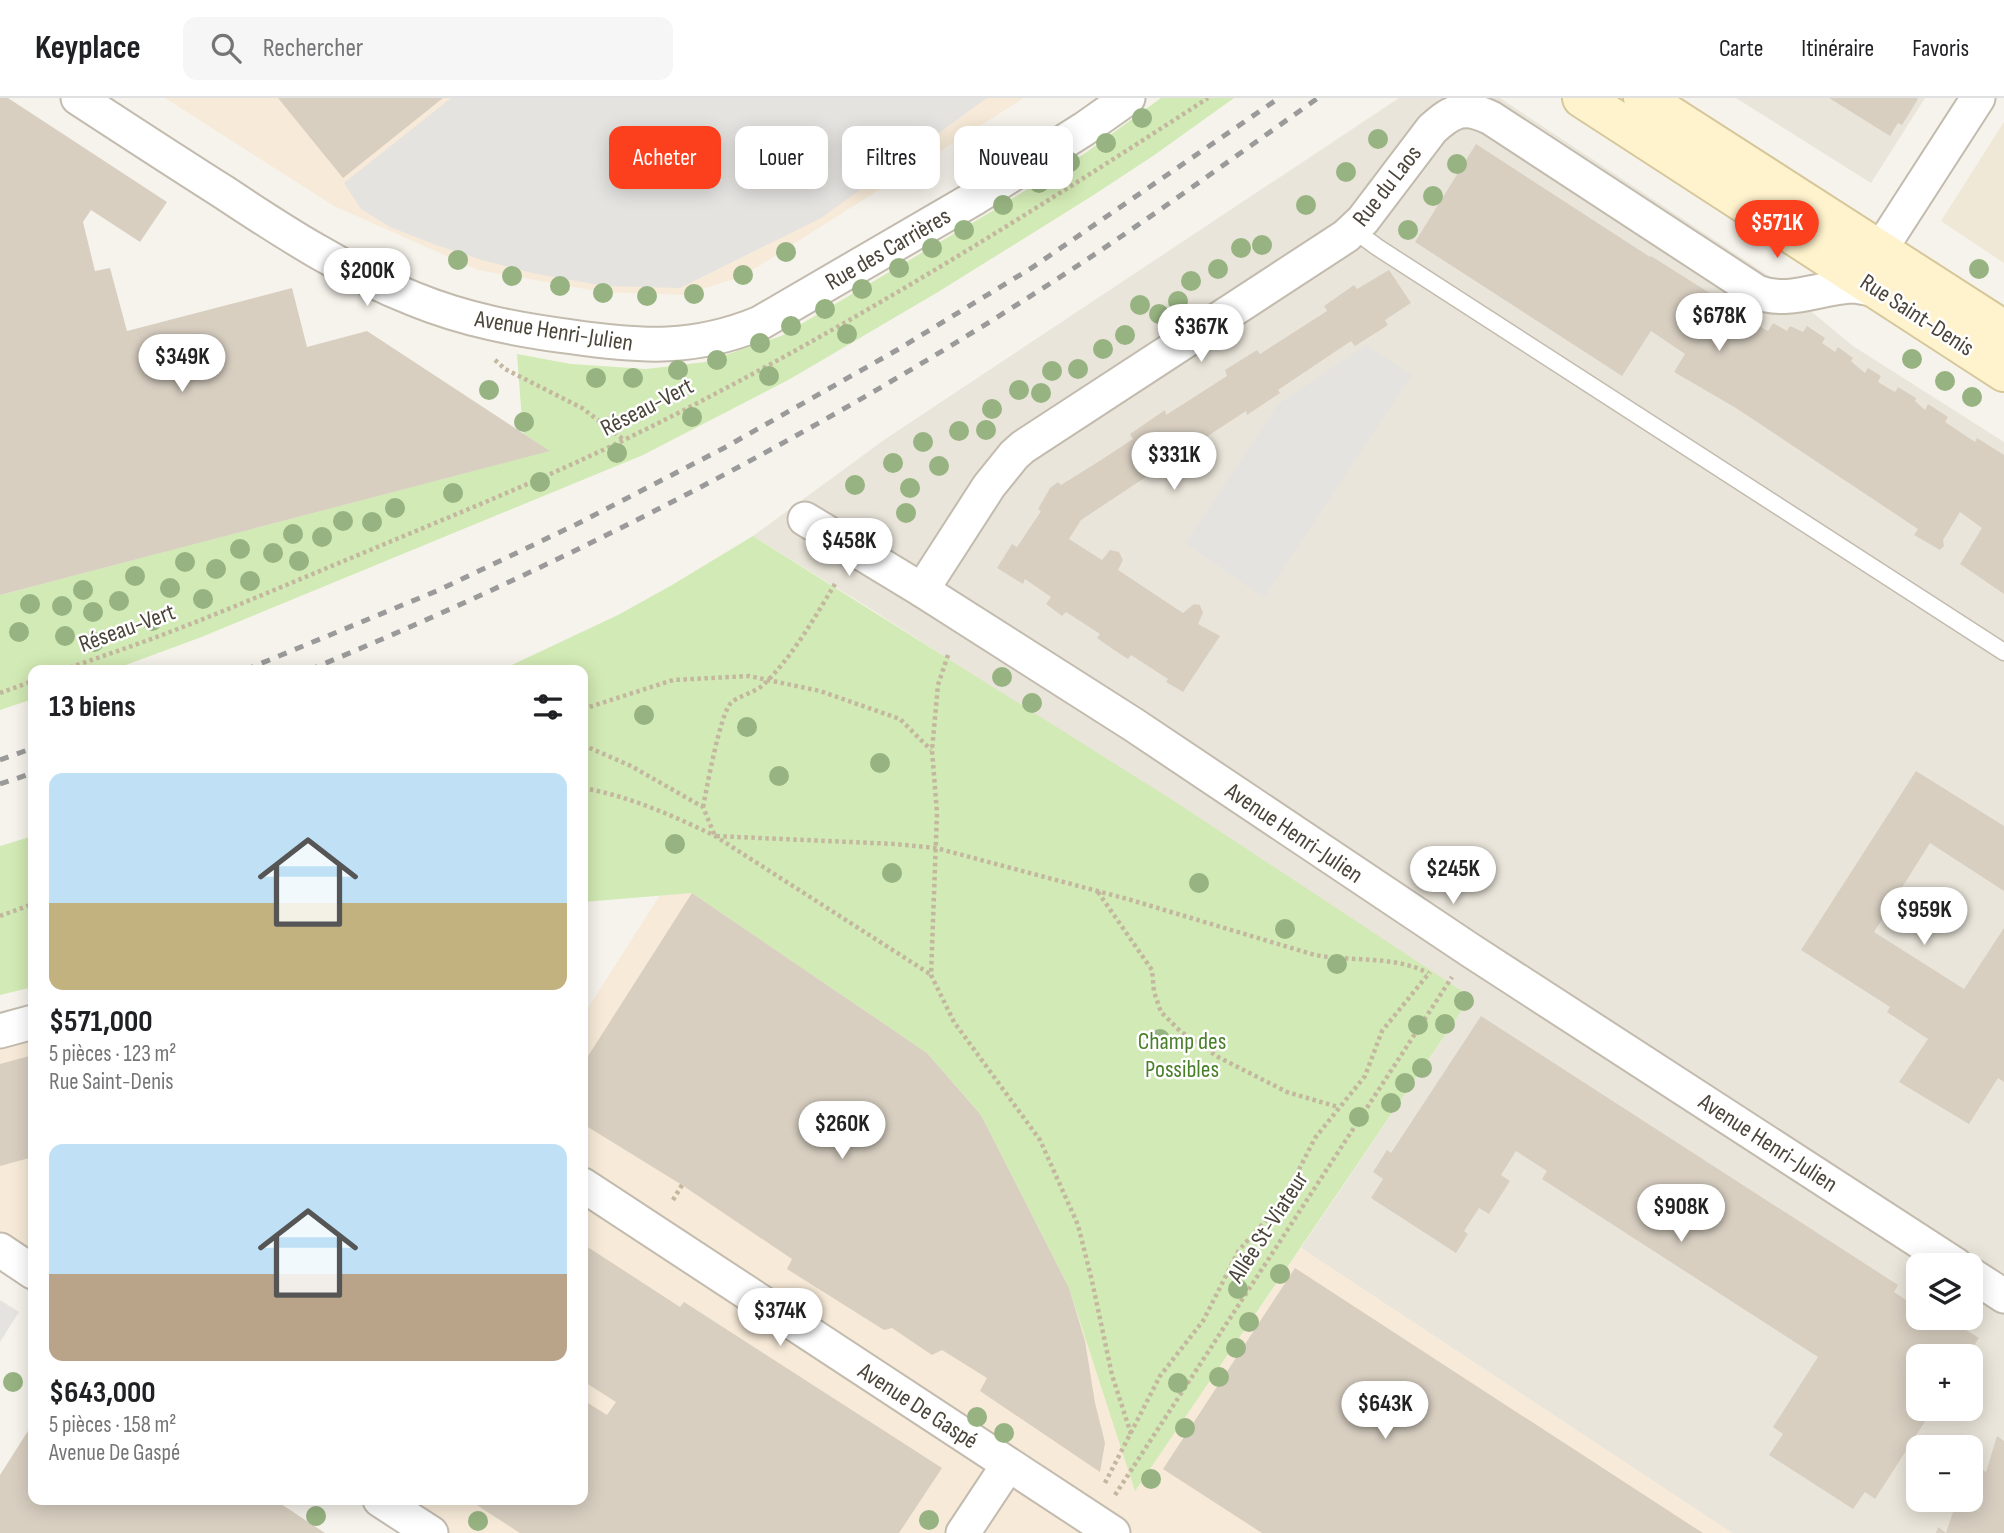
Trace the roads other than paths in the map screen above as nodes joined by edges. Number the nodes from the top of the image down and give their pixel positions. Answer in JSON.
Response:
{"nodes":[{"id":1,"x":78,"y":98,"type":"edge"},
{"id":2,"x":1128,"y":98,"type":"edge"},
{"id":3,"x":1582,"y":98,"type":"edge"},
{"id":4,"x":1643,"y":98,"type":"edge"},
{"id":5,"x":1978,"y":98,"type":"edge"},
{"id":6,"x":1354,"y":230,"type":"junction"},
{"id":7,"x":1880,"y":250,"type":"junction"},
{"id":8,"x":1882,"y":292,"type":"junction"},
{"id":9,"x":2004,"y":330,"type":"edge"},
{"id":10,"x":711,"y":340,"type":"joint"},
{"id":11,"x":2004,"y":372,"type":"edge"},
{"id":12,"x":804,"y":519,"type":"dead end"},
{"id":13,"x":922,"y":590,"type":"junction"},
{"id":14,"x":2004,"y":652,"type":"edge"},
{"id":15,"x":28,"y":1023,"type":"edge"},
{"id":16,"x":0,"y":1031,"type":"edge"},
{"id":17,"x":588,"y":1188,"type":"edge"},
{"id":18,"x":0,"y":1250,"type":"edge"},
{"id":19,"x":1937,"y":1253,"type":"edge"},
{"id":20,"x":28,"y":1269,"type":"edge"},
{"id":21,"x":1983,"y":1282,"type":"edge"},
{"id":22,"x":2004,"y":1296,"type":"edge"},
{"id":23,"x":1008,"y":1465,"type":"junction"},
{"id":24,"x":388,"y":1505,"type":"edge"},
{"id":25,"x":1105,"y":1528,"type":"edge"},
{"id":26,"x":430,"y":1533,"type":"edge"},
{"id":27,"x":963,"y":1533,"type":"edge"}],
"edges":[{"from":1,"to":10,"type":"street","name":"Avenue Henri-Julien"},
{"from":2,"to":10,"type":"street","name":"Rue des Carrières"},
{"from":3,"to":8,"type":"main road","name":"Rue Saint-Denis"},
{"from":4,"to":7,"type":"main road","name":"Rue Saint-Denis"},
{"from":5,"to":7,"type":"street"},
{"from":6,"to":8,"type":"street","name":"Rue du Laos"},
{"from":6,"to":13,"type":"street","name":"Rue du Laos"},
{"from":6,"to":14,"type":"lane"},
{"from":7,"to":9,"type":"main road","name":"Rue Saint-Denis"},
{"from":8,"to":11,"type":"main road","name":"Rue Saint-Denis"},
{"from":12,"to":13,"type":"street","name":"Avenue Henri-Julien"},
{"from":13,"to":19,"type":"street","name":"Avenue Henri-Julien"},
{"from":15,"to":16,"type":"street"},
{"from":17,"to":23,"type":"street","name":"Avenue De Gaspé"},
{"from":18,"to":20,"type":"street"},
{"from":21,"to":22,"type":"street"},
{"from":23,"to":25,"type":"street","name":"Avenue De Gaspé"},
{"from":23,"to":27,"type":"street"},
{"from":24,"to":26,"type":"street"}]}
